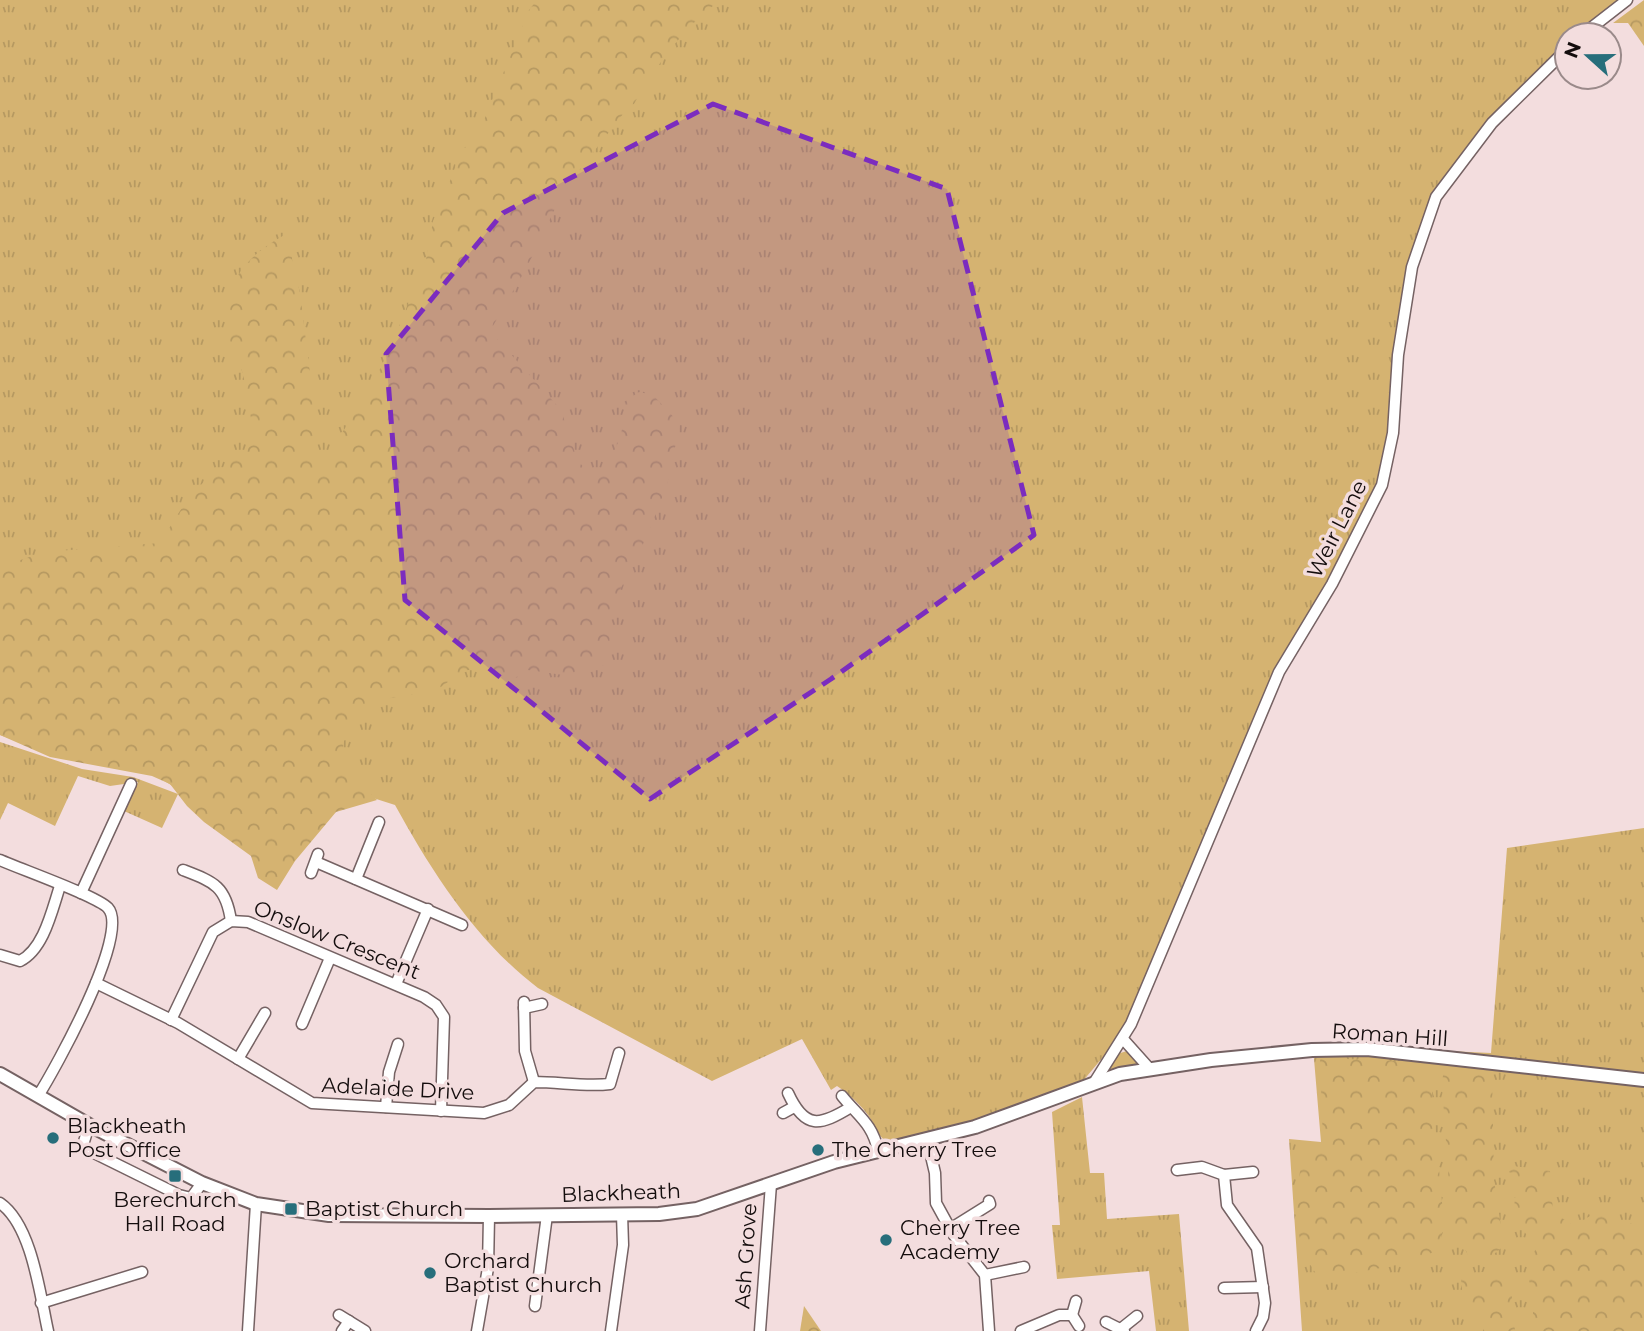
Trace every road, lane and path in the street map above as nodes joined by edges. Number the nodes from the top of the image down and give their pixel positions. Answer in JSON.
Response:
{"nodes":[{"id":1,"x":1627,"y":0,"type":"edge"},
{"id":2,"x":1600,"y":21,"type":"edge"},
{"id":3,"x":1553,"y":62,"type":"edge"},
{"id":4,"x":126,"y":788,"type":"dead end"},
{"id":5,"x":387,"y":833,"type":"dead end"},
{"id":6,"x":0,"y":860,"type":"edge"},
{"id":7,"x":183,"y":870,"type":"dead end"},
{"id":8,"x":310,"y":873,"type":"dead end"},
{"id":9,"x":356,"y":879,"type":"junction"},
{"id":10,"x":60,"y":886,"type":"junction"},
{"id":11,"x":81,"y":893,"type":"junction"},
{"id":12,"x":428,"y":909,"type":"junction"},
{"id":13,"x":231,"y":921,"type":"junction"},
{"id":14,"x":463,"y":925,"type":"dead end"},
{"id":15,"x":0,"y":955,"type":"edge"},
{"id":16,"x":330,"y":958,"type":"junction"},
{"id":17,"x":96,"y":983,"type":"junction"},
{"id":18,"x":396,"y":984,"type":"junction"},
{"id":19,"x":299,"y":998,"type":"dead end"},
{"id":20,"x":311,"y":1003,"type":"junction"},
{"id":21,"x":542,"y":1004,"type":"dead end"},
{"id":22,"x":261,"y":1015,"type":"dead end"},
{"id":23,"x":171,"y":1020,"type":"junction"},
{"id":24,"x":302,"y":1024,"type":"dead end"},
{"id":25,"x":1123,"y":1039,"type":"junction"},
{"id":26,"x":398,"y":1044,"type":"dead end"},
{"id":27,"x":616,"y":1058,"type":"dead end"},
{"id":28,"x":238,"y":1059,"type":"junction"},
{"id":29,"x":1149,"y":1068,"type":"junction"},
{"id":30,"x":0,"y":1074,"type":"edge"},
{"id":31,"x":1644,"y":1080,"type":"edge"},
{"id":32,"x":534,"y":1082,"type":"junction"},
{"id":33,"x":1094,"y":1083,"type":"junction"},
{"id":34,"x":788,"y":1093,"type":"dead end"},
{"id":35,"x":38,"y":1096,"type":"junction"},
{"id":36,"x":842,"y":1096,"type":"dead end"},
{"id":37,"x":386,"y":1107,"type":"junction"},
{"id":38,"x":794,"y":1107,"type":"junction"},
{"id":39,"x":851,"y":1107,"type":"junction"},
{"id":40,"x":442,"y":1111,"type":"junction"},
{"id":41,"x":783,"y":1113,"type":"dead end"},
{"id":42,"x":89,"y":1125,"type":"junction"},
{"id":43,"x":927,"y":1139,"type":"junction"},
{"id":44,"x":878,"y":1151,"type":"junction"},
{"id":45,"x":1177,"y":1170,"type":"dead end"},
{"id":46,"x":1253,"y":1172,"type":"dead end"},
{"id":47,"x":1224,"y":1175,"type":"junction"},
{"id":48,"x":202,"y":1183,"type":"junction"},
{"id":49,"x":771,"y":1184,"type":"junction"},
{"id":50,"x":0,"y":1203,"type":"edge"},
{"id":51,"x":256,"y":1204,"type":"junction"},
{"id":52,"x":990,"y":1205,"type":"dead end"},
{"id":53,"x":622,"y":1214,"type":"junction"},
{"id":54,"x":547,"y":1215,"type":"junction"},
{"id":55,"x":489,"y":1216,"type":"junction"},
{"id":56,"x":950,"y":1229,"type":"junction"},
{"id":57,"x":1024,"y":1267,"type":"dead end"},
{"id":58,"x":136,"y":1272,"type":"dead end"},
{"id":59,"x":985,"y":1275,"type":"junction"},
{"id":60,"x":1262,"y":1287,"type":"junction"},
{"id":61,"x":1224,"y":1288,"type":"dead end"},
{"id":62,"x":1076,"y":1301,"type":"dead end"},
{"id":63,"x":41,"y":1303,"type":"junction"},
{"id":64,"x":535,"y":1306,"type":"dead end"},
{"id":65,"x":1072,"y":1315,"type":"junction"},
{"id":66,"x":1137,"y":1316,"type":"dead end"},
{"id":67,"x":1106,"y":1322,"type":"dead end"},
{"id":68,"x":1079,"y":1326,"type":"dead end"},
{"id":69,"x":1123,"y":1329,"type":"edge"},
{"id":70,"x":48,"y":1331,"type":"edge"},
{"id":71,"x":248,"y":1331,"type":"edge"},
{"id":72,"x":342,"y":1331,"type":"edge"},
{"id":73,"x":365,"y":1331,"type":"edge"},
{"id":74,"x":477,"y":1331,"type":"edge"},
{"id":75,"x":611,"y":1331,"type":"edge"},
{"id":76,"x":760,"y":1331,"type":"edge"},
{"id":77,"x":989,"y":1331,"type":"edge"},
{"id":78,"x":1021,"y":1331,"type":"edge"},
{"id":79,"x":1256,"y":1331,"type":"edge"}],
"edges":[{"from":1,"to":2,"type":"street"},
{"from":3,"to":25,"type":"street","name":"Weir Lane"},
{"from":4,"to":11,"type":"street"},
{"from":5,"to":9,"type":"street"},
{"from":6,"to":10,"type":"street"},
{"from":7,"to":13,"type":"street"},
{"from":8,"to":9,"type":"street"},
{"from":9,"to":12,"type":"street"},
{"from":10,"to":11,"type":"street"},
{"from":10,"to":15,"type":"street"},
{"from":11,"to":17,"type":"street"},
{"from":12,"to":14,"type":"street"},
{"from":12,"to":18,"type":"street"},
{"from":13,"to":16,"type":"street","name":"Onslow Crescent"},
{"from":13,"to":23,"type":"street","name":"Onslow Crescent"},
{"from":16,"to":18,"type":"street","name":"Onslow Crescent"},
{"from":16,"to":20,"type":"street"},
{"from":17,"to":23,"type":"street","name":"Adelaide Drive"},
{"from":17,"to":35,"type":"street"},
{"from":18,"to":40,"type":"street","name":"Onslow Crescent"},
{"from":19,"to":20,"type":"street"},
{"from":20,"to":24,"type":"street"},
{"from":21,"to":32,"type":"street"},
{"from":22,"to":28,"type":"street"},
{"from":23,"to":28,"type":"street","name":"Adelaide Drive"},
{"from":25,"to":29,"type":"street"},
{"from":25,"to":33,"type":"street","name":"Weir Lane"},
{"from":26,"to":37,"type":"street"},
{"from":27,"to":32,"type":"street"},
{"from":28,"to":37,"type":"street","name":"Adelaide Drive"},
{"from":29,"to":31,"type":"main road","name":"Roman Hill"},
{"from":29,"to":33,"type":"main road","name":"Roman Hill"},
{"from":30,"to":35,"type":"main road","name":"Blackheath"},
{"from":32,"to":40,"type":"street","name":"Adelaide Drive"},
{"from":33,"to":43,"type":"main road","name":"Blackheath"},
{"from":34,"to":38,"type":"street"},
{"from":35,"to":42,"type":"main road","name":"Blackheath"},
{"from":36,"to":39,"type":"street"},
{"from":37,"to":40,"type":"street","name":"Adelaide Drive"},
{"from":38,"to":39,"type":"street"},
{"from":38,"to":41,"type":"street"},
{"from":39,"to":44,"type":"street"},
{"from":42,"to":48,"type":"main road","name":"Blackheath"},
{"from":42,"to":48,"type":"street"},
{"from":43,"to":44,"type":"main road","name":"Blackheath"},
{"from":43,"to":56,"type":"street"},
{"from":44,"to":49,"type":"main road","name":"Blackheath"},
{"from":45,"to":47,"type":"street"},
{"from":46,"to":47,"type":"street"},
{"from":47,"to":60,"type":"street"},
{"from":48,"to":51,"type":"main road","name":"Blackheath"},
{"from":49,"to":53,"type":"main road","name":"Blackheath"},
{"from":49,"to":76,"type":"street","name":"Ash Grove"},
{"from":50,"to":63,"type":"street"},
{"from":51,"to":55,"type":"main road","name":"Blackheath"},
{"from":51,"to":71,"type":"street"},
{"from":52,"to":56,"type":"street"},
{"from":53,"to":54,"type":"main road","name":"Blackheath"},
{"from":53,"to":75,"type":"street"},
{"from":54,"to":55,"type":"main road","name":"Blackheath"},
{"from":54,"to":64,"type":"street"},
{"from":55,"to":74,"type":"street"},
{"from":56,"to":59,"type":"street"},
{"from":57,"to":59,"type":"street"},
{"from":58,"to":63,"type":"street"},
{"from":59,"to":77,"type":"street"},
{"from":60,"to":61,"type":"street"},
{"from":60,"to":79,"type":"street"},
{"from":62,"to":65,"type":"street"},
{"from":63,"to":70,"type":"street"},
{"from":65,"to":68,"type":"street"},
{"from":65,"to":78,"type":"street"},
{"from":66,"to":69,"type":"street"},
{"from":67,"to":69,"type":"street"},
{"from":72,"to":73,"type":"street"}]}
